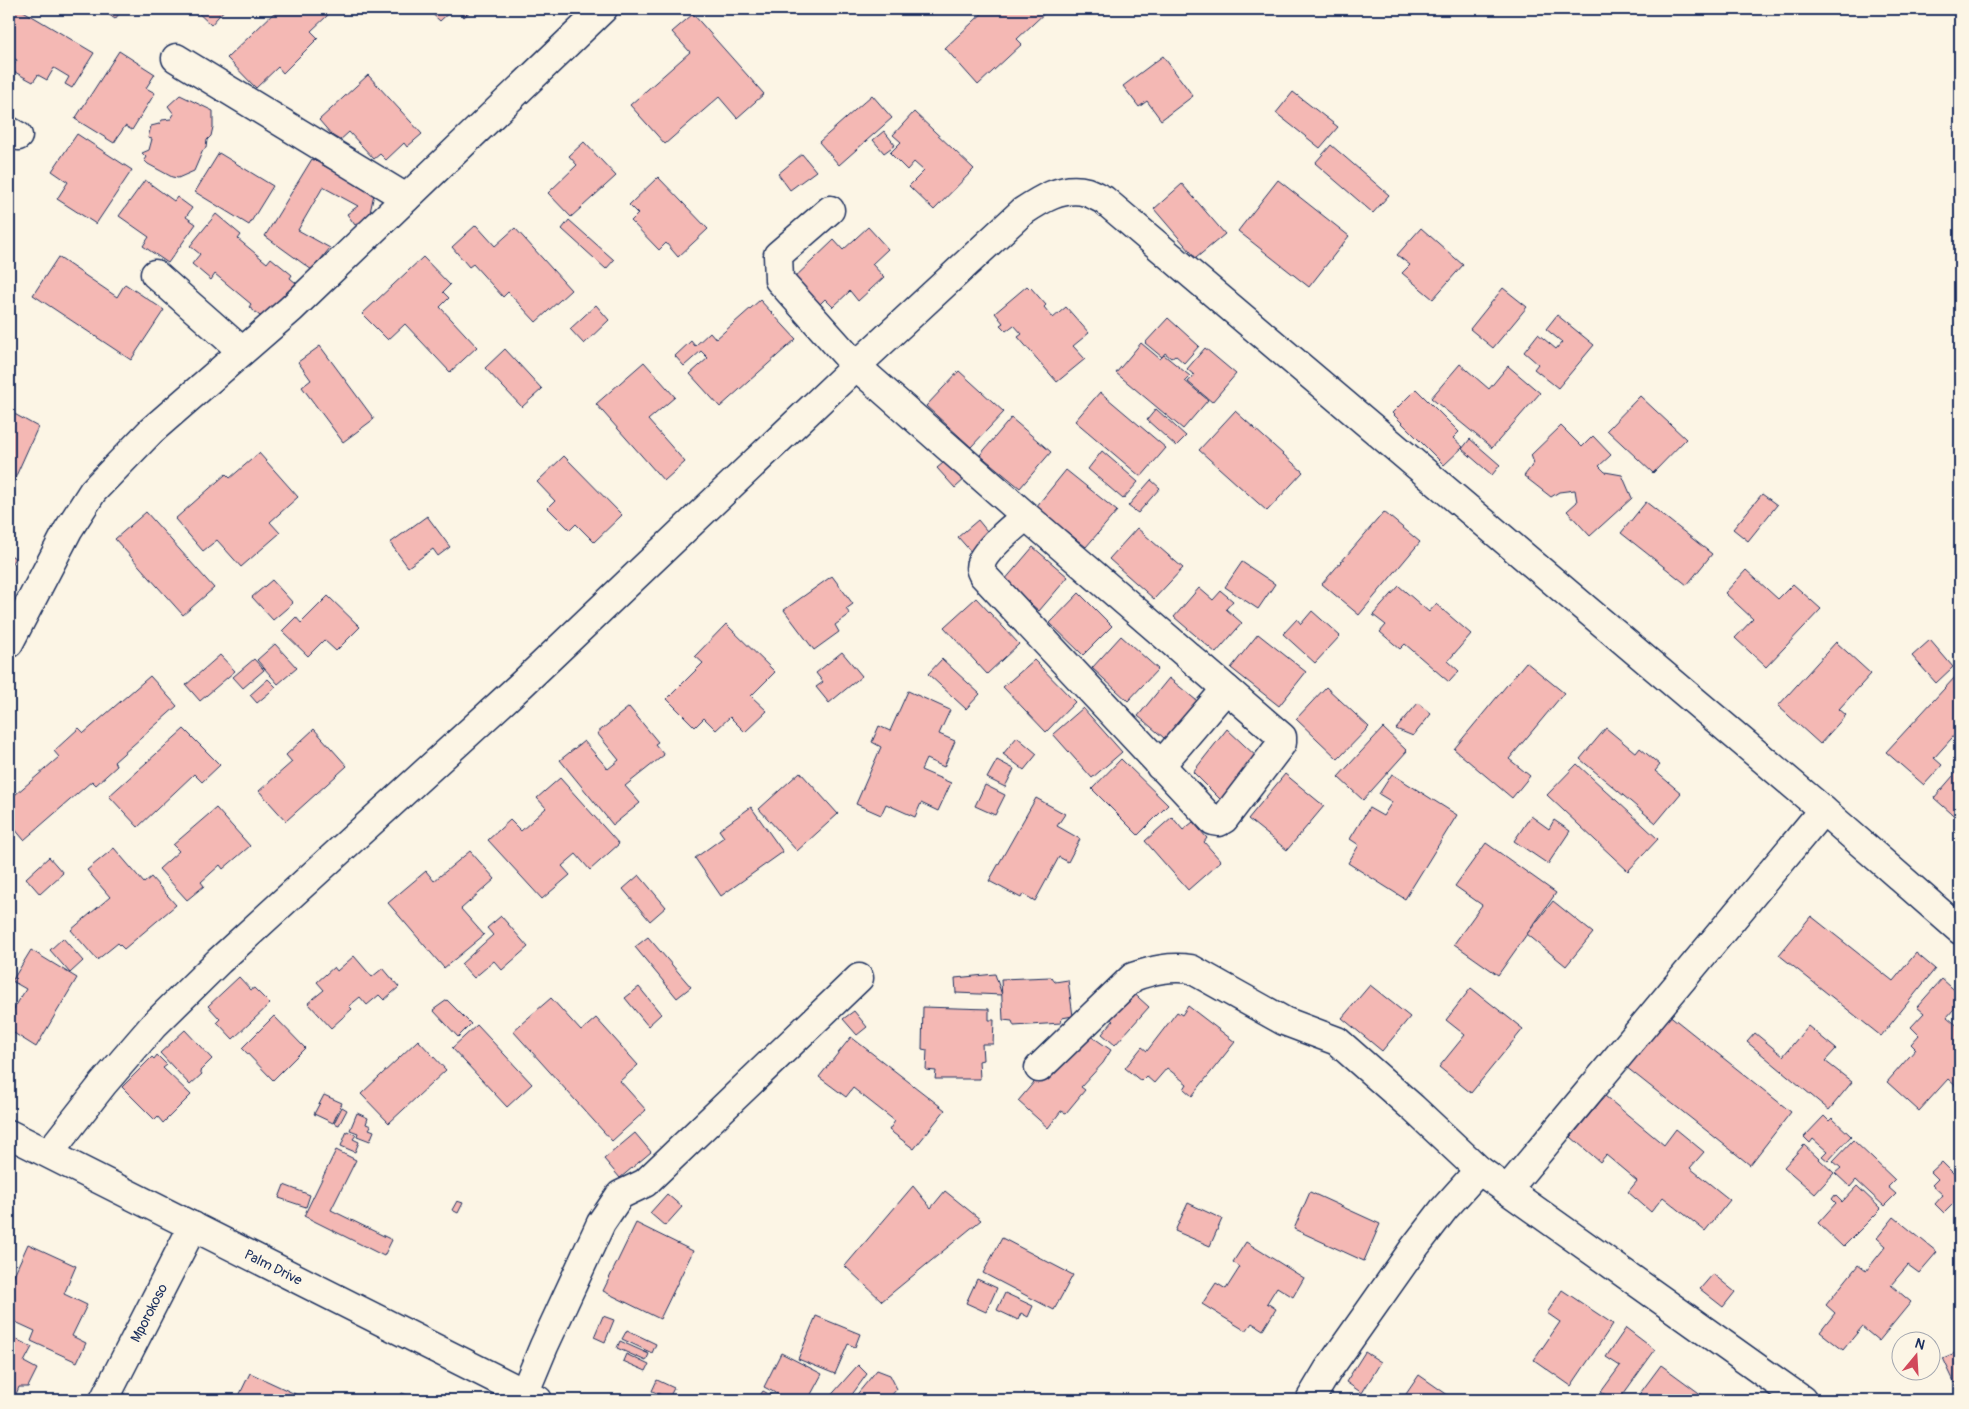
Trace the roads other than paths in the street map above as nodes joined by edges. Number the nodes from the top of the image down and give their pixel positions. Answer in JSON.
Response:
{"nodes":[{"id":1,"x":603,"y":9,"type":"edge"},
{"id":2,"x":176,"y":58,"type":"dead end"},
{"id":3,"x":406,"y":198,"type":"junction"},
{"id":4,"x":830,"y":210,"type":"dead end"},
{"id":5,"x":155,"y":274,"type":"dead end"},
{"id":6,"x":242,"y":352,"type":"junction"},
{"id":7,"x":856,"y":366,"type":"junction"},
{"id":8,"x":1026,"y":516,"type":"junction"},
{"id":9,"x":9,"y":643,"type":"edge"},
{"id":10,"x":1226,"y":689,"type":"junction"},
{"id":11,"x":1160,"y":766,"type":"junction"},
{"id":12,"x":1823,"y":810,"type":"junction"},
{"id":13,"x":1960,"y":930,"type":"edge"},
{"id":14,"x":859,"y":978,"type":"dead end"},
{"id":15,"x":1038,"y":1068,"type":"dead end"},
{"id":16,"x":9,"y":1134,"type":"edge"},
{"id":17,"x":49,"y":1153,"type":"junction"},
{"id":18,"x":1479,"y":1170,"type":"junction"},
{"id":19,"x":1507,"y":1190,"type":"junction"},
{"id":20,"x":193,"y":1226,"type":"junction"},
{"id":21,"x":531,"y":1397,"type":"edge"},
{"id":22,"x":104,"y":1400,"type":"edge"},
{"id":23,"x":1310,"y":1400,"type":"edge"},
{"id":24,"x":1802,"y":1400,"type":"edge"}],
"edges":[{"from":1,"to":3,"type":"street"},
{"from":2,"to":3,"type":"street"},
{"from":3,"to":6,"type":"street"},
{"from":4,"to":7,"type":"street"},
{"from":5,"to":6,"type":"street"},
{"from":6,"to":9,"type":"street"},
{"from":7,"to":8,"type":"street"},
{"from":7,"to":12,"type":"street"},
{"from":7,"to":17,"type":"street"},
{"from":8,"to":10,"type":"street"},
{"from":8,"to":11,"type":"street"},
{"from":10,"to":11,"type":"street"},
{"from":10,"to":11,"type":"street"},
{"from":12,"to":13,"type":"street"},
{"from":12,"to":19,"type":"street"},
{"from":14,"to":21,"type":"street"},
{"from":15,"to":18,"type":"street"},
{"from":16,"to":17,"type":"street","name":"Palm Drive"},
{"from":17,"to":20,"type":"street","name":"Palm Drive"},
{"from":18,"to":19,"type":"street"},
{"from":18,"to":23,"type":"street"},
{"from":19,"to":24,"type":"street"},
{"from":20,"to":21,"type":"street","name":"Palm Drive"},
{"from":20,"to":22,"type":"street","name":"Mporokoso"}]}
